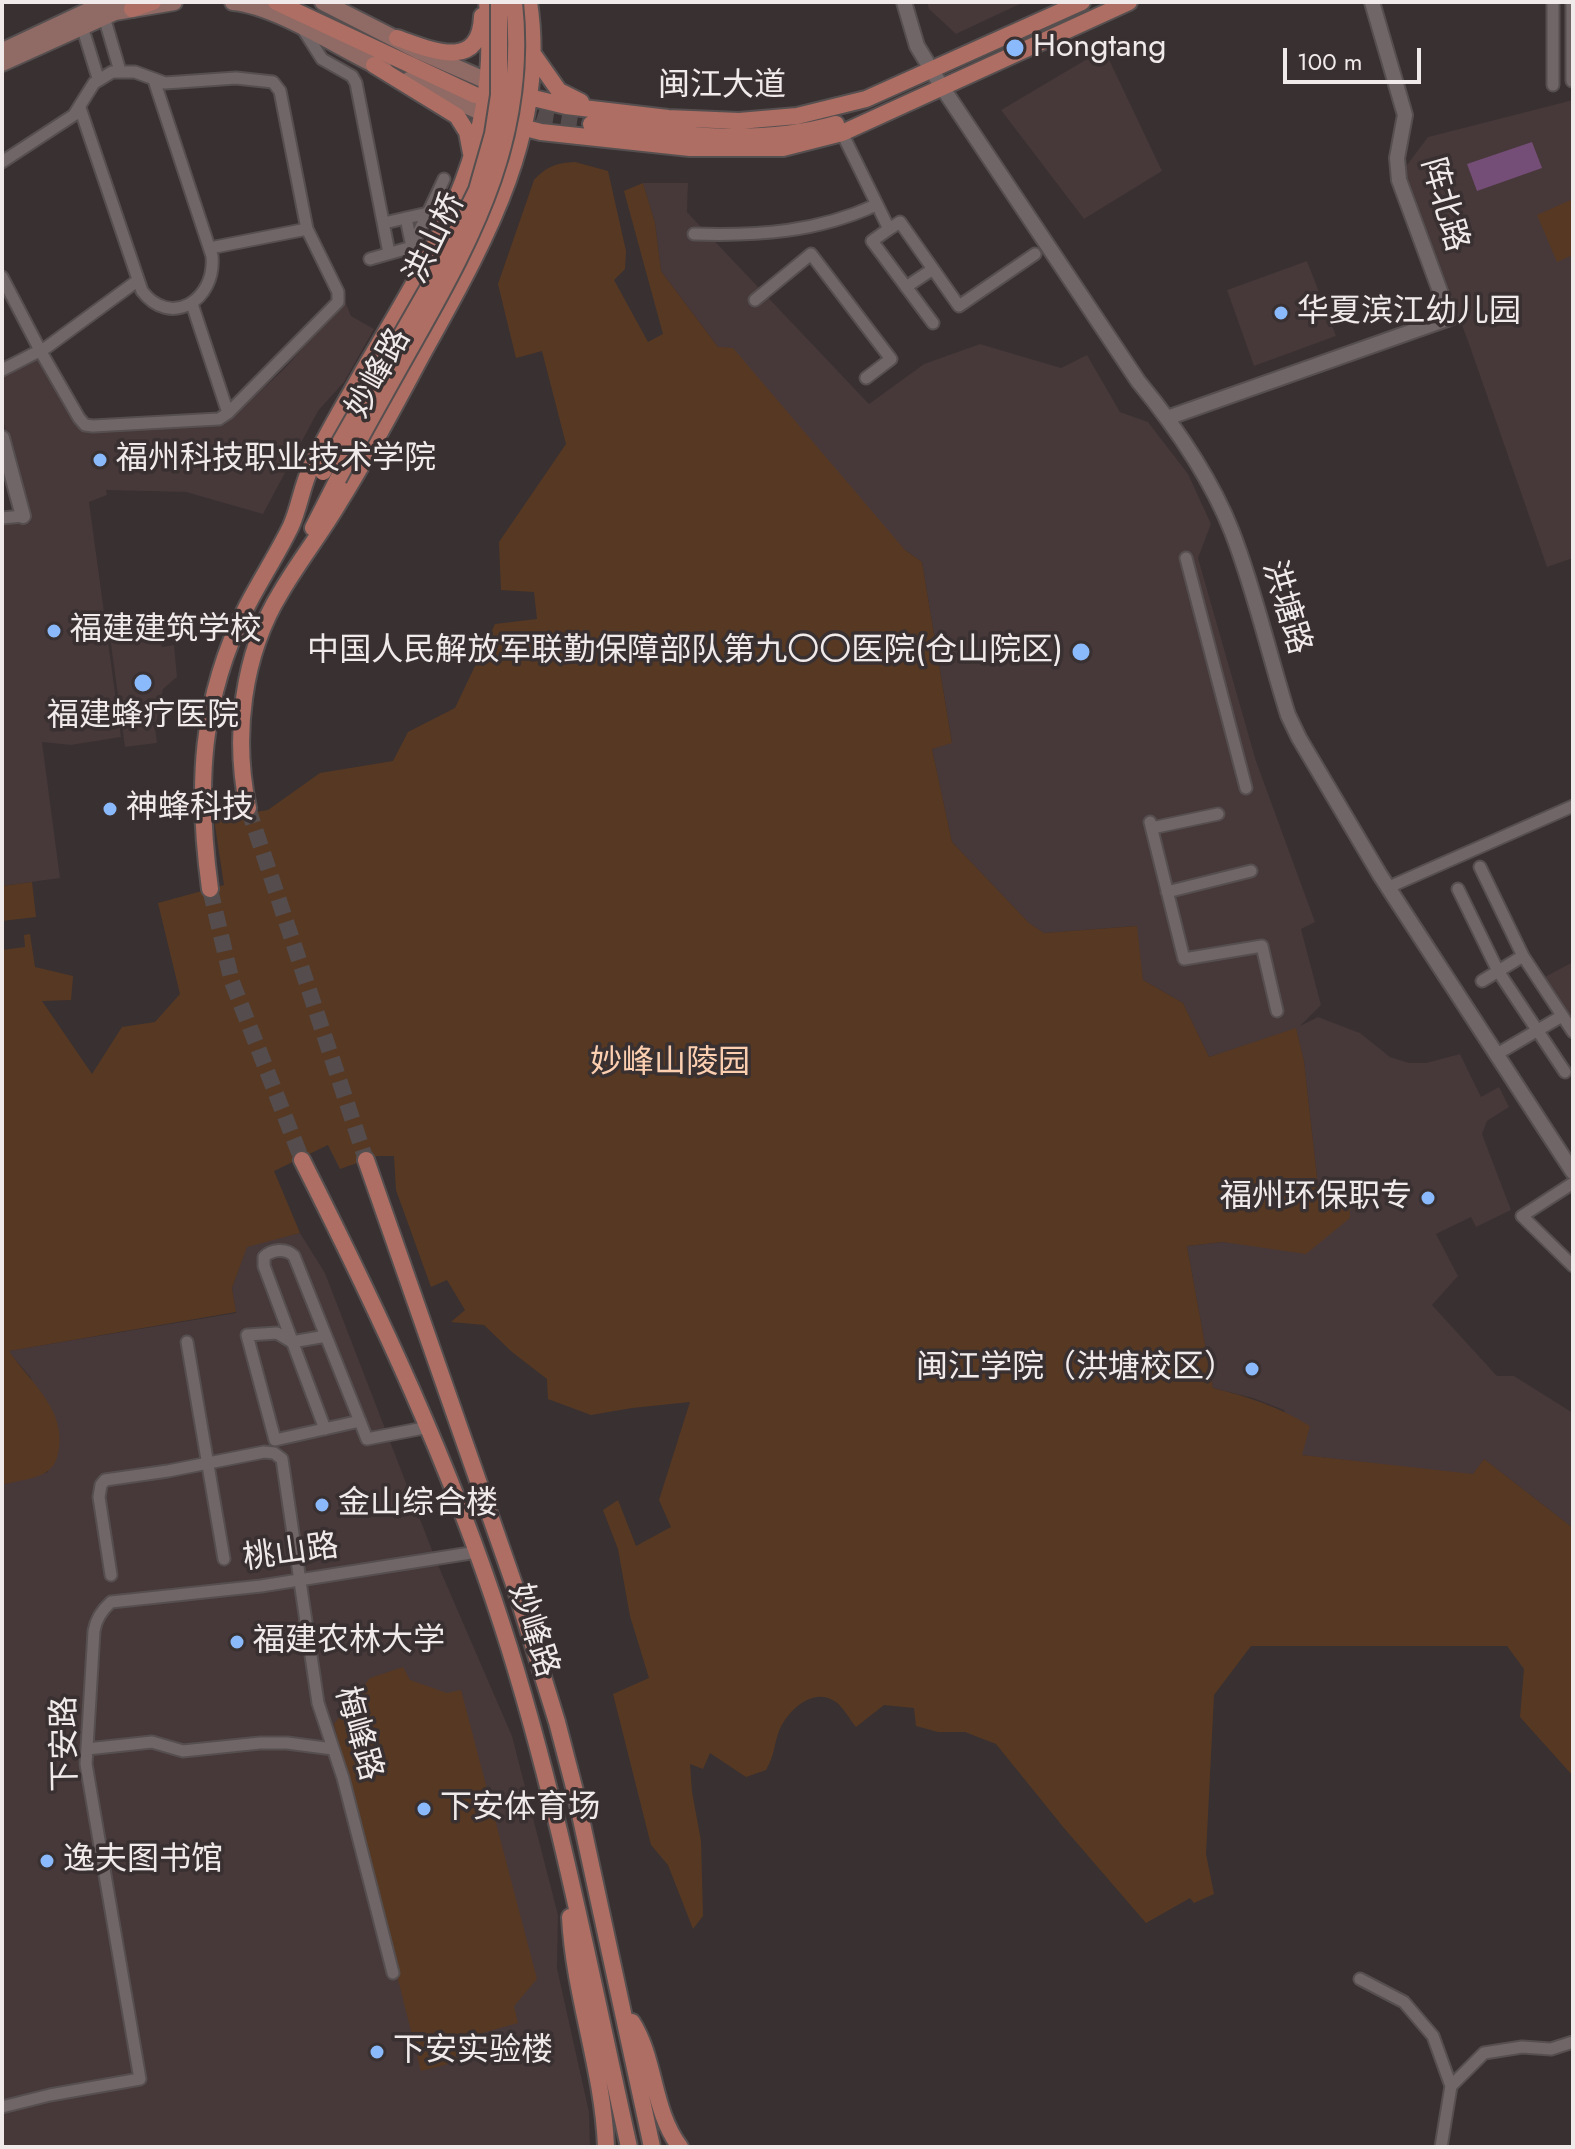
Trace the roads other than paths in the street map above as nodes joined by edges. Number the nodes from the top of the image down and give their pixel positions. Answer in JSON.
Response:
{"nodes":[{"id":1,"x":153,"y":2,"type":"edge"},
{"id":2,"x":174,"y":2,"type":"edge"},
{"id":3,"x":233,"y":2,"type":"edge"},
{"id":4,"x":276,"y":2,"type":"edge"},
{"id":5,"x":290,"y":2,"type":"edge"},
{"id":6,"x":323,"y":2,"type":"edge"},
{"id":7,"x":480,"y":2,"type":"edge"},
{"id":8,"x":487,"y":2,"type":"edge"},
{"id":9,"x":499,"y":2,"type":"edge"},
{"id":10,"x":514,"y":2,"type":"edge"},
{"id":11,"x":529,"y":2,"type":"edge"},
{"id":12,"x":904,"y":2,"type":"edge"},
{"id":13,"x":1082,"y":2,"type":"edge"},
{"id":14,"x":1129,"y":2,"type":"edge"},
{"id":15,"x":1372,"y":2,"type":"edge"},
{"id":16,"x":1553,"y":2,"type":"edge"},
{"id":17,"x":1572,"y":2,"type":"edge"},
{"id":18,"x":112,"y":9,"type":"edge"},
{"id":19,"x":80,"y":21,"type":"junction"},
{"id":20,"x":303,"y":29,"type":"junction"},
{"id":21,"x":397,"y":38,"type":"junction"},
{"id":22,"x":2,"y":51,"type":"edge"},
{"id":23,"x":533,"y":54,"type":"junction"},
{"id":24,"x":2,"y":63,"type":"edge"},
{"id":25,"x":374,"y":65,"type":"junction"},
{"id":26,"x":931,"y":69,"type":"junction"},
{"id":27,"x":120,"y":71,"type":"junction"},
{"id":28,"x":98,"y":78,"type":"junction"},
{"id":29,"x":154,"y":80,"type":"junction"},
{"id":30,"x":1572,"y":81,"type":"edge"},
{"id":31,"x":1553,"y":85,"type":"dead end"},
{"id":32,"x":942,"y":87,"type":"junction"},
{"id":33,"x":480,"y":89,"type":"junction"},
{"id":34,"x":528,"y":98,"type":"junction"},
{"id":35,"x":866,"y":99,"type":"junction"},
{"id":36,"x":899,"y":107,"type":"junction"},
{"id":37,"x":80,"y":108,"type":"junction"},
{"id":38,"x":622,"y":112,"type":"junction"},
{"id":39,"x":483,"y":113,"type":"junction"},
{"id":40,"x":522,"y":128,"type":"junction"},
{"id":41,"x":842,"y":133,"type":"junction"},
{"id":42,"x":472,"y":158,"type":"junction"},
{"id":43,"x":2,"y":162,"type":"edge"},
{"id":44,"x":444,"y":179,"type":"dead end"},
{"id":45,"x":876,"y":205,"type":"junction"},
{"id":46,"x":428,"y":213,"type":"junction"},
{"id":47,"x":406,"y":218,"type":"junction"},
{"id":48,"x":384,"y":223,"type":"junction"},
{"id":49,"x":307,"y":229,"type":"junction"},
{"id":50,"x":889,"y":229,"type":"junction"},
{"id":51,"x":694,"y":234,"type":"dead end"},
{"id":52,"x":412,"y":247,"type":"junction"},
{"id":53,"x":210,"y":248,"type":"junction"},
{"id":54,"x":389,"y":253,"type":"junction"},
{"id":55,"x":1035,"y":254,"type":"dead end"},
{"id":56,"x":370,"y":259,"type":"dead end"},
{"id":57,"x":933,"y":269,"type":"junction"},
{"id":58,"x":2,"y":277,"type":"edge"},
{"id":59,"x":137,"y":281,"type":"junction"},
{"id":60,"x":906,"y":287,"type":"junction"},
{"id":61,"x":755,"y":300,"type":"dead end"},
{"id":62,"x":192,"y":304,"type":"junction"},
{"id":63,"x":933,"y":323,"type":"dead end"},
{"id":64,"x":41,"y":352,"type":"junction"},
{"id":65,"x":2,"y":370,"type":"edge"},
{"id":66,"x":866,"y":378,"type":"dead end"},
{"id":67,"x":228,"y":413,"type":"junction"},
{"id":68,"x":1167,"y":418,"type":"junction"},
{"id":69,"x":2,"y":438,"type":"edge"},
{"id":70,"x":330,"y":476,"type":"junction"},
{"id":71,"x":23,"y":516,"type":"joint"},
{"id":72,"x":2,"y":518,"type":"edge"},
{"id":73,"x":292,"y":524,"type":"junction"},
{"id":74,"x":1186,"y":558,"type":"dead end"},
{"id":75,"x":279,"y":594,"type":"junction"},
{"id":76,"x":1246,"y":788,"type":"dead end"},
{"id":77,"x":1573,"y":806,"type":"edge"},
{"id":78,"x":248,"y":808,"type":"tunnel mouth"},
{"id":79,"x":1218,"y":814,"type":"dead end"},
{"id":80,"x":1480,"y":867,"type":"dead end"},
{"id":81,"x":1251,"y":871,"type":"dead end"},
{"id":82,"x":1389,"y":887,"type":"junction"},
{"id":83,"x":210,"y":889,"type":"tunnel mouth"},
{"id":84,"x":1458,"y":889,"type":"dead end"},
{"id":85,"x":1167,"y":892,"type":"junction"},
{"id":86,"x":1523,"y":956,"type":"junction"},
{"id":87,"x":1498,"y":971,"type":"junction"},
{"id":88,"x":1482,"y":981,"type":"dead end"},
{"id":89,"x":1277,"y":1011,"type":"dead end"},
{"id":90,"x":1562,"y":1016,"type":"junction"},
{"id":91,"x":1537,"y":1030,"type":"junction"},
{"id":92,"x":1573,"y":1032,"type":"edge"},
{"id":93,"x":1497,"y":1054,"type":"junction"},
{"id":94,"x":1565,"y":1072,"type":"dead end"},
{"id":95,"x":302,"y":1160,"type":"tunnel mouth"},
{"id":96,"x":366,"y":1160,"type":"tunnel mouth"},
{"id":97,"x":1573,"y":1172,"type":"edge"},
{"id":98,"x":1573,"y":1183,"type":"edge"},
{"id":99,"x":1573,"y":1266,"type":"edge"},
{"id":100,"x":326,"y":1336,"type":"junction"},
{"id":101,"x":187,"y":1342,"type":"dead end"},
{"id":102,"x":292,"y":1342,"type":"junction"},
{"id":103,"x":360,"y":1421,"type":"junction"},
{"id":104,"x":429,"y":1427,"type":"junction"},
{"id":105,"x":325,"y":1429,"type":"junction"},
{"id":106,"x":208,"y":1463,"type":"junction"},
{"id":107,"x":477,"y":1552,"type":"junction"},
{"id":108,"x":224,"y":1559,"type":"dead end"},
{"id":109,"x":111,"y":1575,"type":"dead end"},
{"id":110,"x":301,"y":1581,"type":"junction"},
{"id":111,"x":111,"y":1602,"type":"joint"},
{"id":112,"x":87,"y":1749,"type":"junction"},
{"id":113,"x":333,"y":1749,"type":"junction"},
{"id":114,"x":569,"y":1875,"type":"junction"},
{"id":115,"x":393,"y":1973,"type":"dead end"},
{"id":116,"x":1360,"y":1979,"type":"dead end"},
{"id":117,"x":622,"y":2006,"type":"junction"},
{"id":118,"x":1573,"y":2042,"type":"edge"},
{"id":119,"x":1451,"y":2086,"type":"junction"},
{"id":120,"x":2,"y":2107,"type":"edge"},
{"id":121,"x":606,"y":2147,"type":"edge"},
{"id":122,"x":629,"y":2147,"type":"edge"},
{"id":123,"x":652,"y":2147,"type":"edge"},
{"id":124,"x":680,"y":2147,"type":"edge"},
{"id":125,"x":1441,"y":2147,"type":"edge"}],
"edges":[{"from":1,"to":18,"type":"main road"},
{"from":2,"to":18,"type":"main road"},
{"from":3,"to":20,"type":"main road"},
{"from":4,"to":33,"type":"main road"},
{"from":5,"to":33,"type":"main road"},
{"from":6,"to":21,"type":"main road"},
{"from":7,"to":21,"type":"main road"},
{"from":8,"to":33,"type":"main road","name":"妙峰路"},
{"from":9,"to":70,"type":"main road","bridge":true},
{"from":10,"to":70,"type":"main road","name":"洪山桥","bridge":true},
{"from":11,"to":23,"type":"main road","name":"妙峰路"},
{"from":12,"to":26,"type":"street","name":"洪塘路"},
{"from":13,"to":26,"type":"main road","name":"闽江大道"},
{"from":14,"to":32,"type":"main road"},
{"from":15,"to":68,"type":"street","name":"阵北路"},
{"from":16,"to":31,"type":"street"},
{"from":17,"to":30,"type":"street"},
{"from":18,"to":19,"type":"main road"},
{"from":18,"to":27,"type":"street"},
{"from":19,"to":22,"type":"main road"},
{"from":19,"to":24,"type":"main road"},
{"from":19,"to":28,"type":"street"},
{"from":20,"to":25,"type":"main road"},
{"from":20,"to":48,"type":"street"},
{"from":21,"to":33,"type":"main road"},
{"from":23,"to":34,"type":"main road","name":"妙峰路"},
{"from":23,"to":38,"type":"main road"},
{"from":25,"to":39,"type":"main road"},
{"from":25,"to":42,"type":"main road"},
{"from":26,"to":32,"type":"street","name":"洪塘路"},
{"from":26,"to":35,"type":"main road","name":"闽江大道"},
{"from":27,"to":28,"type":"street"},
{"from":27,"to":29,"type":"street"},
{"from":28,"to":37,"type":"street"},
{"from":29,"to":49,"type":"street"},
{"from":29,"to":53,"type":"street"},
{"from":32,"to":36,"type":"main road"},
{"from":32,"to":68,"type":"street","name":"洪塘路"},
{"from":33,"to":34,"type":"main road","name":"闽江大道"},
{"from":33,"to":39,"type":"main road","name":"妙峰路"},
{"from":34,"to":38,"type":"main road","name":"闽江大道"},
{"from":34,"to":40,"type":"main road","name":"妙峰路"},
{"from":35,"to":36,"type":"main road"},
{"from":35,"to":38,"type":"main road","name":"闽江大道"},
{"from":36,"to":41,"type":"main road"},
{"from":37,"to":43,"type":"street"},
{"from":37,"to":59,"type":"street"},
{"from":39,"to":40,"type":"main road"},
{"from":39,"to":42,"type":"main road","name":"妙峰路"},
{"from":40,"to":41,"type":"main road"},
{"from":40,"to":75,"type":"main road","name":"妙峰路"},
{"from":41,"to":45,"type":"street"},
{"from":42,"to":73,"type":"main road","name":"妙峰路"},
{"from":44,"to":46,"type":"street"},
{"from":45,"to":50,"type":"street"},
{"from":45,"to":51,"type":"street"},
{"from":46,"to":47,"type":"street"},
{"from":46,"to":52,"type":"street"},
{"from":47,"to":48,"type":"street"},
{"from":47,"to":52,"type":"street"},
{"from":48,"to":54,"type":"street"},
{"from":49,"to":53,"type":"street"},
{"from":49,"to":67,"type":"street"},
{"from":50,"to":57,"type":"street"},
{"from":50,"to":60,"type":"street"},
{"from":52,"to":54,"type":"street"},
{"from":53,"to":62,"type":"street"},
{"from":54,"to":56,"type":"street"},
{"from":55,"to":57,"type":"street"},
{"from":57,"to":60,"type":"street"},
{"from":58,"to":64,"type":"street"},
{"from":59,"to":62,"type":"street"},
{"from":59,"to":64,"type":"street"},
{"from":60,"to":63,"type":"street"},
{"from":61,"to":66,"type":"street"},
{"from":62,"to":67,"type":"street"},
{"from":64,"to":65,"type":"street"},
{"from":64,"to":67,"type":"street"},
{"from":68,"to":82,"type":"street","name":"洪塘路"},
{"from":69,"to":71,"type":"street"},
{"from":70,"to":73,"type":"main road"},
{"from":70,"to":75,"type":"main road"},
{"from":71,"to":72,"type":"street"},
{"from":73,"to":83,"type":"main road","name":"妙峰路"},
{"from":74,"to":76,"type":"street"},
{"from":75,"to":78,"type":"main road","name":"妙峰路"},
{"from":77,"to":82,"type":"street"},
{"from":79,"to":85,"type":"street"},
{"from":80,"to":86,"type":"street"},
{"from":81,"to":85,"type":"street"},
{"from":82,"to":93,"type":"street","name":"洪塘路"},
{"from":84,"to":87,"type":"street"},
{"from":85,"to":89,"type":"street"},
{"from":86,"to":87,"type":"street"},
{"from":86,"to":90,"type":"street"},
{"from":87,"to":88,"type":"street"},
{"from":87,"to":91,"type":"street"},
{"from":90,"to":91,"type":"street"},
{"from":90,"to":92,"type":"street"},
{"from":91,"to":93,"type":"street"},
{"from":91,"to":94,"type":"street"},
{"from":93,"to":97,"type":"street","name":"洪塘路"},
{"from":95,"to":104,"type":"main road","name":"妙峰路"},
{"from":96,"to":117,"type":"main road","name":"妙峰路"},
{"from":98,"to":99,"type":"street"},
{"from":100,"to":102,"type":"street"},
{"from":100,"to":102,"type":"street"},
{"from":100,"to":103,"type":"street"},
{"from":101,"to":106,"type":"street"},
{"from":102,"to":105,"type":"street"},
{"from":102,"to":105,"type":"street"},
{"from":103,"to":104,"type":"street"},
{"from":103,"to":105,"type":"street"},
{"from":104,"to":107,"type":"main road","name":"妙峰路"},
{"from":106,"to":108,"type":"street"},
{"from":106,"to":109,"type":"street"},
{"from":106,"to":110,"type":"street","name":"梅峰路"},
{"from":107,"to":110,"type":"street","name":"桃山路"},
{"from":107,"to":114,"type":"main road","name":"妙峰路"},
{"from":110,"to":111,"type":"street","name":"桃山路"},
{"from":110,"to":113,"type":"street","name":"梅峰路"},
{"from":111,"to":112,"type":"street","name":"下安路"},
{"from":112,"to":113,"type":"street"},
{"from":112,"to":120,"type":"street","name":"下安路"},
{"from":113,"to":115,"type":"street","name":"梅峰路"},
{"from":114,"to":121,"type":"main road"},
{"from":114,"to":122,"type":"main road","name":"妙峰路"},
{"from":116,"to":119,"type":"street"},
{"from":117,"to":123,"type":"main road","name":"妙峰路"},
{"from":117,"to":124,"type":"main road"},
{"from":118,"to":119,"type":"street"},
{"from":119,"to":125,"type":"street"}]}
